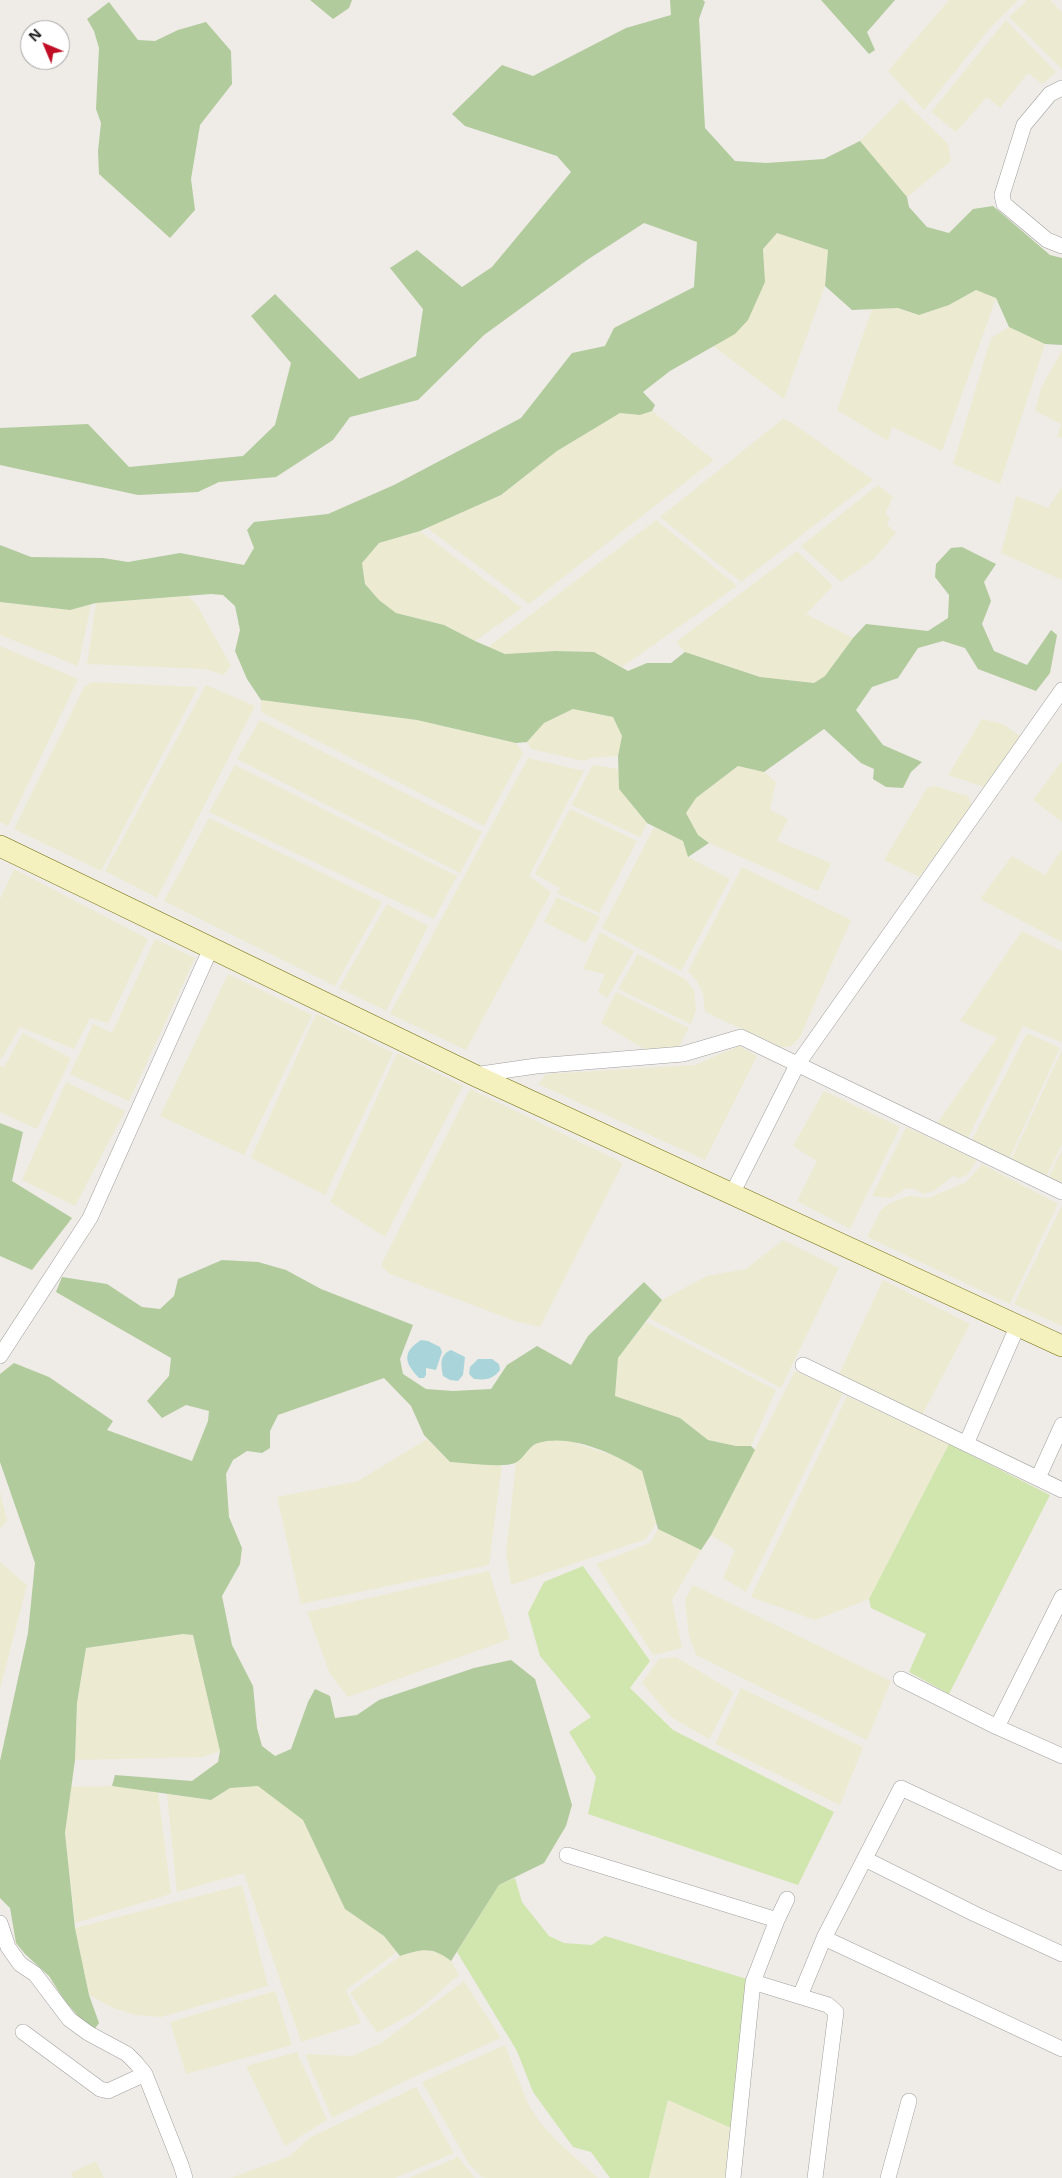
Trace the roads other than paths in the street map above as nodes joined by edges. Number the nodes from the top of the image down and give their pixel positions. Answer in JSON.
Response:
{"nodes":[{"id":1,"x":1062,"y":88,"type":"edge"},
{"id":2,"x":1062,"y":246,"type":"edge"},
{"id":3,"x":1062,"y":690,"type":"edge"},
{"id":4,"x":0,"y":846,"type":"edge"},
{"id":5,"x":211,"y":948,"type":"junction"},
{"id":6,"x":797,"y":1065,"type":"junction"},
{"id":7,"x":474,"y":1075,"type":"junction"},
{"id":8,"x":1062,"y":1192,"type":"edge"},
{"id":9,"x":732,"y":1194,"type":"junction"},
{"id":10,"x":1018,"y":1326,"type":"junction"},
{"id":11,"x":1062,"y":1346,"type":"edge"},
{"id":12,"x":0,"y":1356,"type":"edge"},
{"id":13,"x":803,"y":1365,"type":"dead end"},
{"id":14,"x":1062,"y":1425,"type":"edge"},
{"id":15,"x":966,"y":1444,"type":"junction"},
{"id":16,"x":1038,"y":1478,"type":"junction"},
{"id":17,"x":1062,"y":1490,"type":"edge"},
{"id":18,"x":1062,"y":1597,"type":"edge"},
{"id":19,"x":901,"y":1679,"type":"dead end"},
{"id":20,"x":996,"y":1727,"type":"junction"},
{"id":21,"x":1062,"y":1756,"type":"edge"},
{"id":22,"x":567,"y":1855,"type":"dead end"},
{"id":23,"x":865,"y":1859,"type":"junction"},
{"id":24,"x":1062,"y":1863,"type":"edge"},
{"id":25,"x":787,"y":1899,"type":"dead end"},
{"id":26,"x":776,"y":1920,"type":"junction"},
{"id":27,"x":0,"y":1923,"type":"edge"},
{"id":28,"x":824,"y":1938,"type":"junction"},
{"id":29,"x":1062,"y":1954,"type":"edge"},
{"id":30,"x":753,"y":1982,"type":"junction"},
{"id":31,"x":800,"y":1996,"type":"junction"},
{"id":32,"x":22,"y":2032,"type":"dead end"},
{"id":33,"x":1062,"y":2048,"type":"edge"},
{"id":34,"x":145,"y":2074,"type":"junction"},
{"id":35,"x":909,"y":2101,"type":"dead end"},
{"id":36,"x":184,"y":2178,"type":"edge"},
{"id":37,"x":733,"y":2178,"type":"edge"},
{"id":38,"x":815,"y":2178,"type":"edge"},
{"id":39,"x":888,"y":2178,"type":"edge"}],
"edges":[{"from":1,"to":2,"type":"street"},
{"from":3,"to":6,"type":"street"},
{"from":4,"to":5,"type":"street"},
{"from":5,"to":7,"type":"street"},
{"from":5,"to":12,"type":"street"},
{"from":6,"to":7,"type":"street"},
{"from":6,"to":8,"type":"street"},
{"from":6,"to":9,"type":"street"},
{"from":7,"to":9,"type":"street"},
{"from":9,"to":10,"type":"street"},
{"from":10,"to":11,"type":"street"},
{"from":10,"to":15,"type":"street"},
{"from":13,"to":15,"type":"street"},
{"from":14,"to":16,"type":"street"},
{"from":15,"to":16,"type":"street"},
{"from":16,"to":17,"type":"street"},
{"from":18,"to":20,"type":"street"},
{"from":19,"to":20,"type":"street"},
{"from":20,"to":21,"type":"street"},
{"from":22,"to":26,"type":"street"},
{"from":23,"to":24,"type":"street"},
{"from":23,"to":28,"type":"street"},
{"from":23,"to":29,"type":"street"},
{"from":25,"to":26,"type":"street"},
{"from":26,"to":30,"type":"street"},
{"from":27,"to":34,"type":"street"},
{"from":28,"to":31,"type":"street"},
{"from":28,"to":33,"type":"street"},
{"from":30,"to":31,"type":"street"},
{"from":30,"to":37,"type":"street"},
{"from":31,"to":38,"type":"street"},
{"from":32,"to":34,"type":"street"},
{"from":34,"to":36,"type":"street"},
{"from":35,"to":39,"type":"street"}]}
